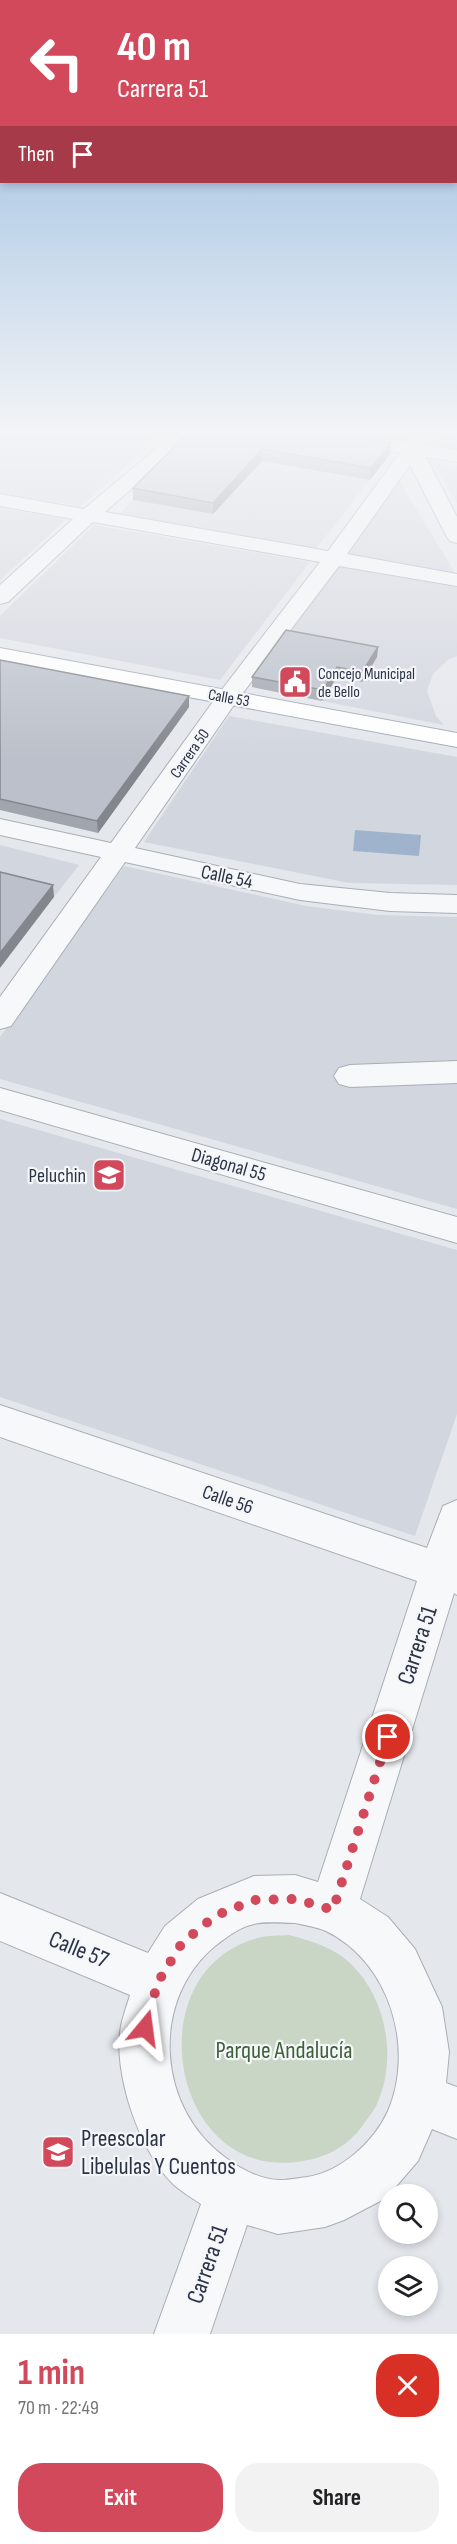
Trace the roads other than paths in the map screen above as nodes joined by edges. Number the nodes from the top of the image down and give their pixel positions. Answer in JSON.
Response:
{"nodes":[{"id":1,"x":61,"y":541,"type":"edge"},
{"id":2,"x":234,"y":541,"type":"edge"},
{"id":3,"x":346,"y":541,"type":"edge"},
{"id":4,"x":334,"y":558,"type":"junction"},
{"id":5,"x":457,"y":580,"type":"edge"},
{"id":6,"x":0,"y":597,"type":"edge"},
{"id":7,"x":0,"y":655,"type":"edge"},
{"id":8,"x":228,"y":697,"type":"junction"},
{"id":9,"x":457,"y":740,"type":"edge"},
{"id":10,"x":0,"y":827,"type":"edge"},
{"id":11,"x":118,"y":852,"type":"junction"},
{"id":12,"x":457,"y":904,"type":"edge"},
{"id":13,"x":0,"y":1019,"type":"edge"},
{"id":14,"x":457,"y":1072,"type":"edge"},
{"id":15,"x":350,"y":1076,"type":"dead end"},
{"id":16,"x":0,"y":1099,"type":"edge"},
{"id":17,"x":457,"y":1230,"type":"edge"},
{"id":18,"x":0,"y":1421,"type":"edge"},
{"id":19,"x":457,"y":1518,"type":"edge"},
{"id":20,"x":449,"y":1574,"type":"edge"},
{"id":21,"x":333,"y":1910,"type":"junction"},
{"id":22,"x":0,"y":1917,"type":"edge"},
{"id":23,"x":158,"y":1982,"type":"junction"},
{"id":24,"x":438,"y":2105,"type":"edge"},
{"id":25,"x":231,"y":2194,"type":"junction"},
{"id":26,"x":182,"y":2334,"type":"edge"}],
"edges":[{"from":1,"to":6,"type":"street"},
{"from":2,"to":4,"type":"street"},
{"from":3,"to":4,"type":"street","name":"Carrera 50"},
{"from":4,"to":5,"type":"street"},
{"from":4,"to":8,"type":"street","name":"Carrera 50"},
{"from":7,"to":8,"type":"main road","name":"Calle 53"},
{"from":8,"to":9,"type":"main road","name":"Calle 53"},
{"from":8,"to":11,"type":"street","name":"Carrera 50"},
{"from":10,"to":11,"type":"street","name":"Calle 54"},
{"from":11,"to":12,"type":"street","name":"Calle 54"},
{"from":11,"to":13,"type":"street","name":"Carrera 50"},
{"from":14,"to":15,"type":"street"},
{"from":16,"to":17,"type":"street","name":"Diagonal 55"},
{"from":18,"to":20,"type":"street","name":"Calle 56"},
{"from":19,"to":20,"type":"street","name":"Carrera 51"},
{"from":20,"to":21,"type":"street","name":"Carrera 51"},
{"from":21,"to":23,"type":"street"},
{"from":21,"to":24,"type":"street"},
{"from":22,"to":23,"type":"street","name":"Calle 57"},
{"from":23,"to":25,"type":"street"},
{"from":24,"to":25,"type":"street"},
{"from":25,"to":26,"type":"street","name":"Carrera 51"}]}
